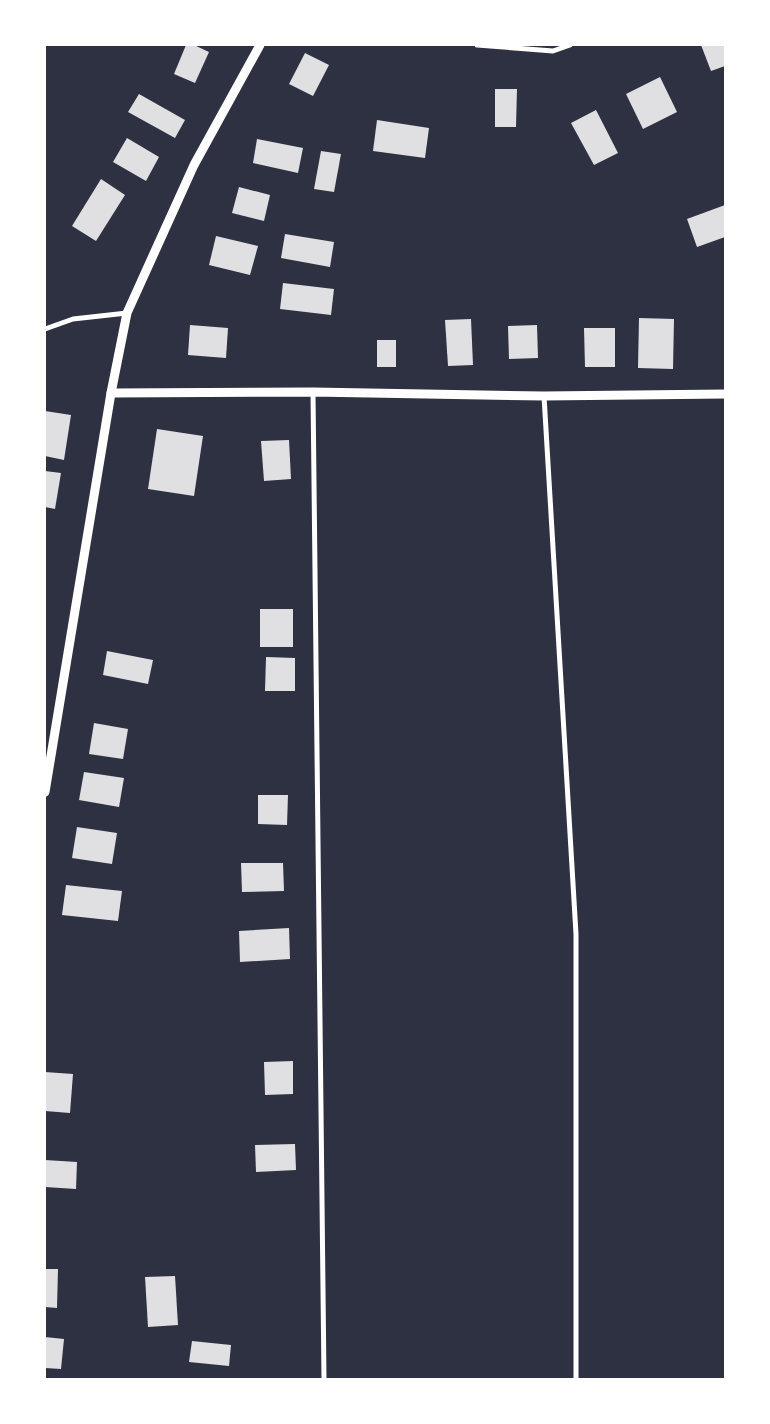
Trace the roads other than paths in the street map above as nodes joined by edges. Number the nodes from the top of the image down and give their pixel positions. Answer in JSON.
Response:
{"nodes":[{"id":1,"x":260,"y":45,"type":"edge"},
{"id":2,"x":477,"y":45,"type":"edge"},
{"id":3,"x":570,"y":45,"type":"edge"},
{"id":4,"x":127,"y":313,"type":"junction"},
{"id":5,"x":45,"y":329,"type":"edge"},
{"id":6,"x":313,"y":392,"type":"junction"},
{"id":7,"x":111,"y":393,"type":"junction"},
{"id":8,"x":725,"y":394,"type":"edge"},
{"id":9,"x":544,"y":396,"type":"junction"},
{"id":10,"x":45,"y":792,"type":"edge"},
{"id":11,"x":324,"y":1379,"type":"edge"},
{"id":12,"x":576,"y":1379,"type":"edge"}],
"edges":[{"from":1,"to":4,"type":"street"},
{"from":2,"to":3,"type":"street"},
{"from":4,"to":5,"type":"street"},
{"from":4,"to":7,"type":"street"},
{"from":6,"to":7,"type":"street"},
{"from":6,"to":9,"type":"street"},
{"from":6,"to":11,"type":"street"},
{"from":7,"to":10,"type":"street"},
{"from":8,"to":9,"type":"street"},
{"from":9,"to":12,"type":"street"}]}
